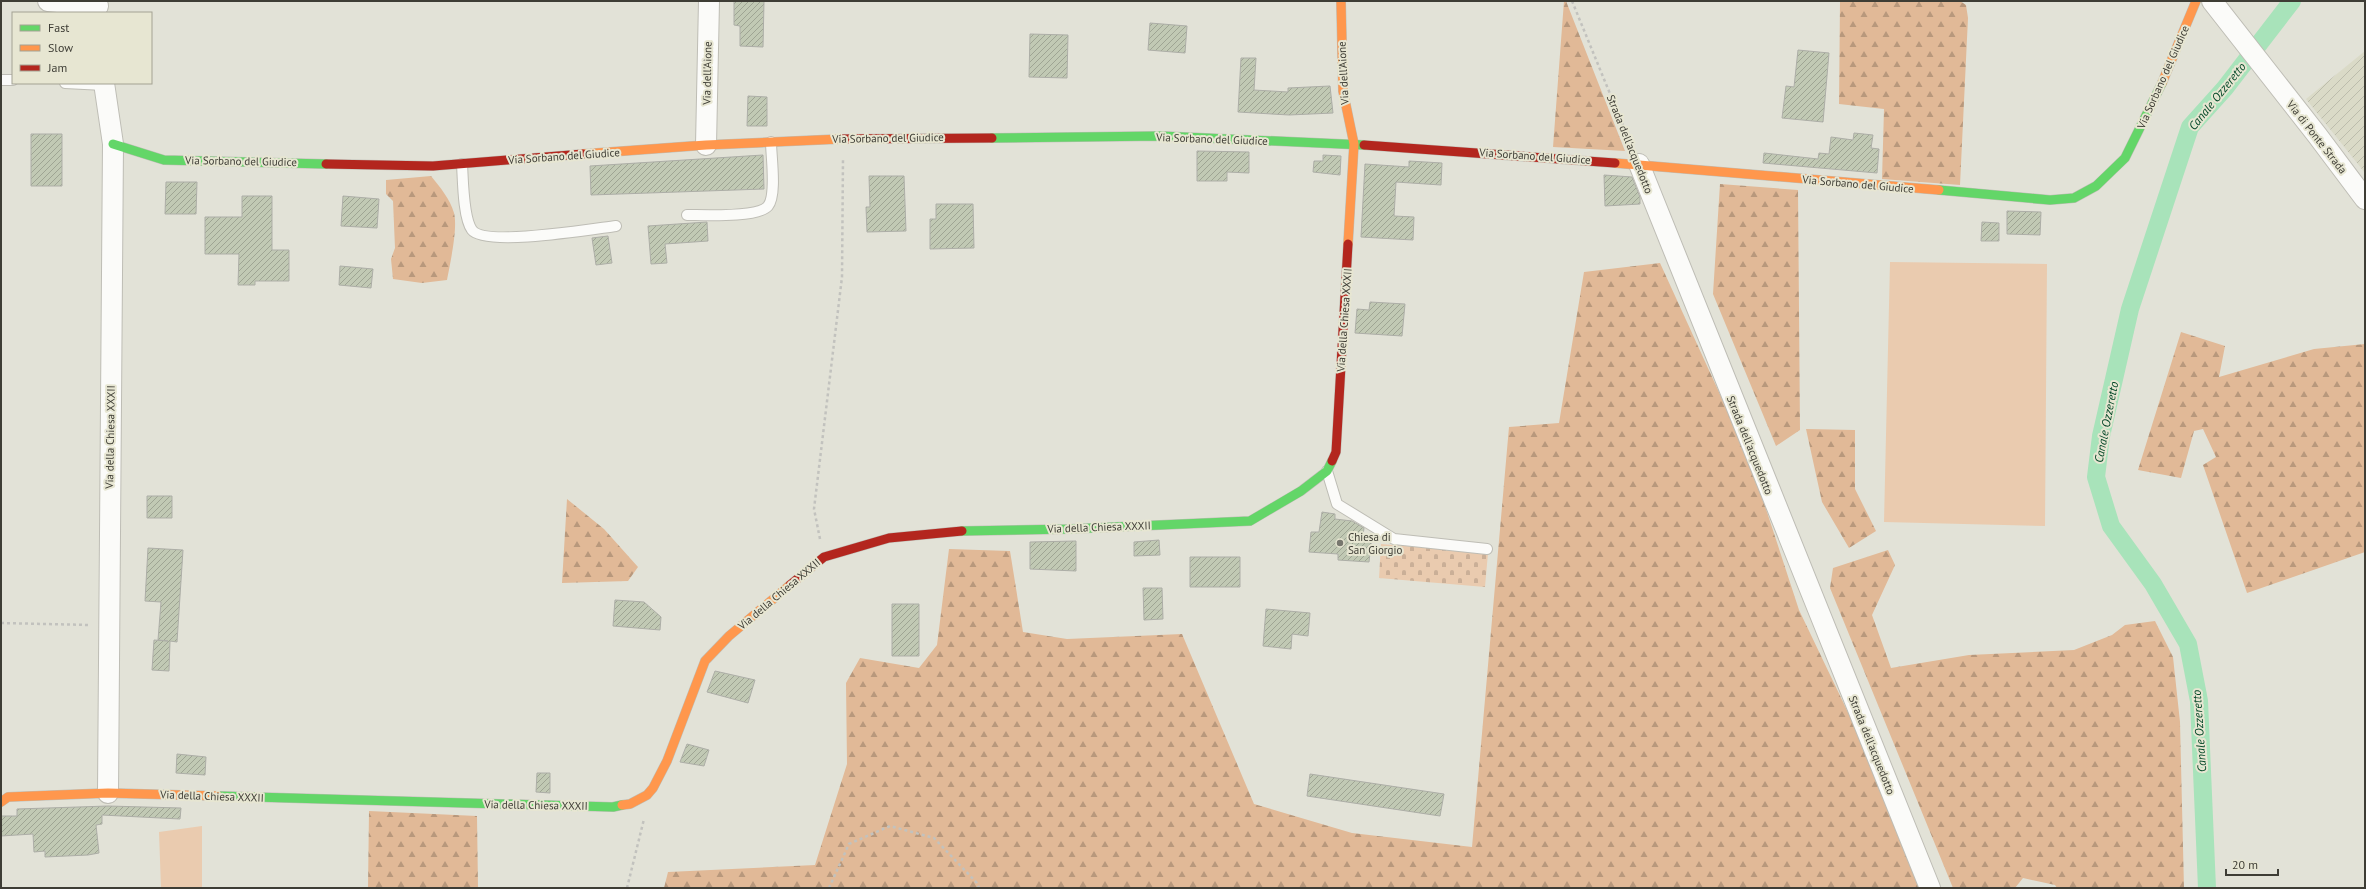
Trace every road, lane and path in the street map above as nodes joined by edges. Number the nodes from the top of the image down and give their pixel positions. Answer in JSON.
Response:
{"nodes":[{"id":1,"x":48,"y":1,"type":"edge"},
{"id":2,"x":709,"y":1,"type":"edge"},
{"id":3,"x":1341,"y":1,"type":"edge"},
{"id":4,"x":1572,"y":1,"type":"edge"},
{"id":5,"x":2196,"y":1,"type":"edge"},
{"id":6,"x":2212,"y":1,"type":"edge"},
{"id":7,"x":98,"y":7,"type":"edge"},
{"id":8,"x":1,"y":80,"type":"edge"},
{"id":9,"x":12,"y":80,"type":"edge"},
{"id":10,"x":104,"y":84,"type":"edge"},
{"id":11,"x":844,"y":139,"type":"junction"},
{"id":12,"x":771,"y":142,"type":"junction"},
{"id":13,"x":112,"y":144,"type":"junction"},
{"id":14,"x":1354,"y":144,"type":"junction"},
{"id":15,"x":706,"y":146,"type":"junction"},
{"id":16,"x":462,"y":164,"type":"junction"},
{"id":17,"x":1639,"y":164,"type":"junction"},
{"id":18,"x":2365,"y":199,"type":"edge"},
{"id":19,"x":687,"y":215,"type":"dead end"},
{"id":20,"x":616,"y":226,"type":"dead end"},
{"id":21,"x":1327,"y":471,"type":"junction"},
{"id":22,"x":1487,"y":549,"type":"dead end"},
{"id":23,"x":824,"y":557,"type":"junction"},
{"id":24,"x":1,"y":623,"type":"edge"},
{"id":25,"x":109,"y":626,"type":"junction"},
{"id":26,"x":108,"y":792,"type":"junction"},
{"id":27,"x":647,"y":795,"type":"junction"},
{"id":28,"x":1,"y":802,"type":"edge"},
{"id":29,"x":627,"y":888,"type":"edge"},
{"id":30,"x":829,"y":888,"type":"edge"},
{"id":31,"x":979,"y":888,"type":"edge"},
{"id":32,"x":1930,"y":888,"type":"edge"}],
"edges":[{"from":1,"to":7,"type":"street"},
{"from":2,"to":15,"type":"street","name":"Via dell'Aione"},
{"from":3,"to":14,"type":"street","name":"Via dell'Aione"},
{"from":4,"to":17,"type":"path","name":"Strada dell'acquedotto"},
{"from":5,"to":17,"type":"street","name":"Via Sorbano del Giudice"},
{"from":6,"to":18,"type":"street","name":"Via di Ponte Strada"},
{"from":8,"to":9,"type":"lane"},
{"from":10,"to":13,"type":"street","name":"Via della Chiesa XXXII"},
{"from":11,"to":12,"type":"street","name":"Via Sorbano del Giudice"},
{"from":11,"to":14,"type":"street","name":"Via Sorbano del Giudice"},
{"from":11,"to":23,"type":"path"},
{"from":12,"to":15,"type":"street","name":"Via Sorbano del Giudice"},
{"from":12,"to":19,"type":"lane"},
{"from":13,"to":16,"type":"street","name":"Via Sorbano del Giudice"},
{"from":13,"to":25,"type":"street","name":"Via della Chiesa XXXII"},
{"from":14,"to":17,"type":"street","name":"Via Sorbano del Giudice"},
{"from":14,"to":21,"type":"street","name":"Via della Chiesa XXXII"},
{"from":15,"to":16,"type":"street","name":"Via Sorbano del Giudice"},
{"from":16,"to":20,"type":"lane"},
{"from":17,"to":32,"type":"street","name":"Strada dell'acquedotto"},
{"from":21,"to":22,"type":"lane"},
{"from":21,"to":23,"type":"street","name":"Via della Chiesa XXXII"},
{"from":23,"to":27,"type":"street","name":"Via della Chiesa XXXII"},
{"from":24,"to":25,"type":"path"},
{"from":25,"to":26,"type":"street","name":"Via della Chiesa XXXII"},
{"from":26,"to":27,"type":"street","name":"Via della Chiesa XXXII"},
{"from":26,"to":28,"type":"street","name":"Via della Chiesa XXXII"},
{"from":27,"to":29,"type":"path"},
{"from":30,"to":31,"type":"path"}]}
